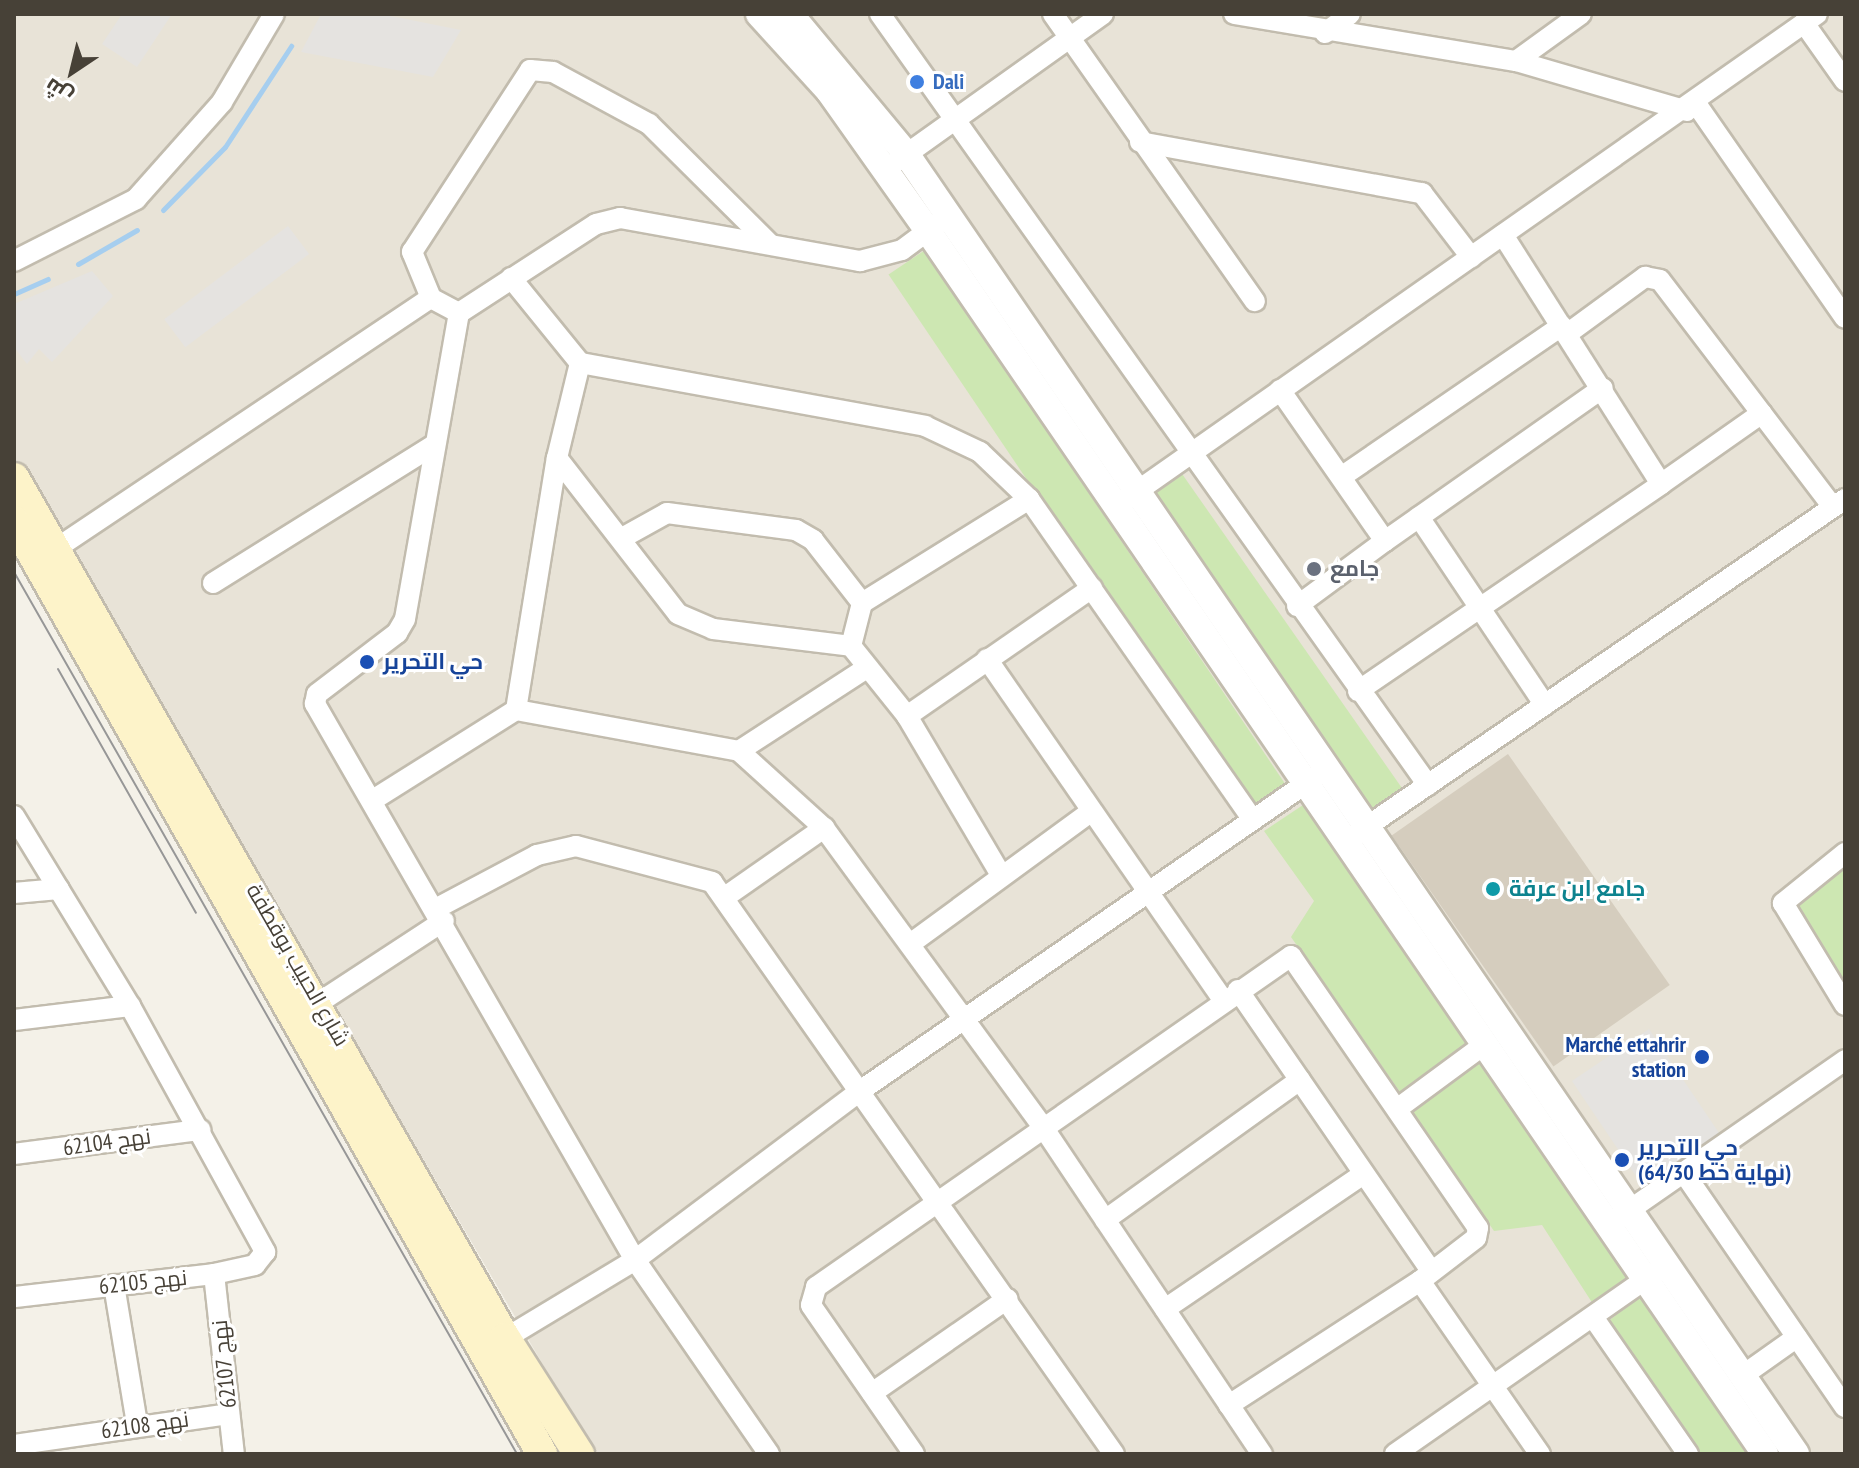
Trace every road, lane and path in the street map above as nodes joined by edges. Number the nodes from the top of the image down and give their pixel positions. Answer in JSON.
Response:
{"nodes":[{"id":1,"x":274,"y":14,"type":"edge"},
{"id":2,"x":759,"y":14,"type":"edge"},
{"id":3,"x":790,"y":14,"type":"edge"},
{"id":4,"x":880,"y":14,"type":"edge"},
{"id":5,"x":1053,"y":14,"type":"edge"},
{"id":6,"x":1103,"y":14,"type":"edge"},
{"id":7,"x":1234,"y":14,"type":"edge"},
{"id":8,"x":1350,"y":14,"type":"edge"},
{"id":9,"x":1581,"y":14,"type":"edge"},
{"id":10,"x":1810,"y":18,"type":"edge"},
{"id":11,"x":1325,"y":33,"type":"junction"},
{"id":12,"x":1069,"y":38,"type":"junction"},
{"id":13,"x":1516,"y":61,"type":"junction"},
{"id":14,"x":1845,"y":81,"type":"edge"},
{"id":15,"x":1692,"y":108,"type":"junction"},
{"id":16,"x":956,"y":123,"type":"junction"},
{"id":17,"x":1140,"y":142,"type":"junction"},
{"id":18,"x":907,"y":155,"type":"junction"},
{"id":19,"x":884,"y":170,"type":"junction"},
{"id":20,"x":937,"y":224,"type":"junction"},
{"id":21,"x":1503,"y":235,"type":"junction"},
{"id":22,"x":770,"y":244,"type":"junction"},
{"id":23,"x":1471,"y":257,"type":"junction"},
{"id":24,"x":14,"y":261,"type":"edge"},
{"id":25,"x":511,"y":278,"type":"junction"},
{"id":26,"x":431,"y":298,"type":"junction"},
{"id":27,"x":1255,"y":301,"type":"dead end"},
{"id":28,"x":459,"y":313,"type":"junction"},
{"id":29,"x":1845,"y":318,"type":"edge"},
{"id":30,"x":1565,"y":330,"type":"junction"},
{"id":31,"x":580,"y":363,"type":"junction"},
{"id":32,"x":1603,"y":388,"type":"junction"},
{"id":33,"x":1280,"y":390,"type":"junction"},
{"id":34,"x":1762,"y":413,"type":"junction"},
{"id":35,"x":434,"y":445,"type":"junction"},
{"id":36,"x":1193,"y":452,"type":"junction"},
{"id":37,"x":557,"y":458,"type":"junction"},
{"id":38,"x":1344,"y":475,"type":"junction"},
{"id":39,"x":14,"y":478,"type":"edge"},
{"id":40,"x":1661,"y":484,"type":"junction"},
{"id":41,"x":1029,"y":499,"type":"junction"},
{"id":42,"x":1124,"y":500,"type":"junction"},
{"id":43,"x":1839,"y":503,"type":"edge"},
{"id":44,"x":1419,"y":517,"type":"junction"},
{"id":45,"x":14,"y":521,"type":"edge"},
{"id":46,"x":622,"y":538,"type":"junction"},
{"id":47,"x":1385,"y":541,"type":"junction"},
{"id":48,"x":54,"y":550,"type":"junction"},
{"id":49,"x":213,"y":583,"type":"dead end"},
{"id":50,"x":1092,"y":588,"type":"junction"},
{"id":51,"x":862,"y":603,"type":"junction"},
{"id":52,"x":1297,"y":606,"type":"junction"},
{"id":53,"x":1483,"y":607,"type":"junction"},
{"id":54,"x":851,"y":646,"type":"junction"},
{"id":55,"x":987,"y":659,"type":"junction"},
{"id":56,"x":867,"y":668,"type":"junction"},
{"id":57,"x":1358,"y":691,"type":"junction"},
{"id":58,"x":1545,"y":705,"type":"junction"},
{"id":59,"x":516,"y":710,"type":"junction"},
{"id":60,"x":907,"y":716,"type":"junction"},
{"id":61,"x":739,"y":751,"type":"junction"},
{"id":62,"x":1315,"y":777,"type":"junction"},
{"id":63,"x":1428,"y":785,"type":"junction"},
{"id":64,"x":373,"y":800,"type":"junction"},
{"id":65,"x":1092,"y":811,"type":"junction"},
{"id":66,"x":14,"y":816,"type":"edge"},
{"id":67,"x":1253,"y":820,"type":"junction"},
{"id":68,"x":824,"y":828,"type":"junction"},
{"id":69,"x":1355,"y":835,"type":"junction"},
{"id":70,"x":1845,"y":853,"type":"edge"},
{"id":71,"x":1001,"y":875,"type":"junction"},
{"id":72,"x":59,"y":889,"type":"junction"},
{"id":73,"x":14,"y":893,"type":"edge"},
{"id":74,"x":1149,"y":893,"type":"junction"},
{"id":75,"x":725,"y":897,"type":"junction"},
{"id":76,"x":440,"y":915,"type":"junction"},
{"id":77,"x":910,"y":944,"type":"junction"},
{"id":78,"x":1231,"y":995,"type":"junction"},
{"id":79,"x":320,"y":1002,"type":"junction"},
{"id":80,"x":1845,"y":1005,"type":"edge"},
{"id":81,"x":130,"y":1006,"type":"junction"},
{"id":82,"x":14,"y":1020,"type":"edge"},
{"id":83,"x":964,"y":1021,"type":"junction"},
{"id":84,"x":1485,"y":1044,"type":"junction"},
{"id":85,"x":1845,"y":1060,"type":"edge"},
{"id":86,"x":1300,"y":1080,"type":"junction"},
{"id":87,"x":860,"y":1091,"type":"junction"},
{"id":88,"x":1401,"y":1106,"type":"junction"},
{"id":89,"x":1043,"y":1127,"type":"junction"},
{"id":90,"x":200,"y":1130,"type":"junction"},
{"id":91,"x":14,"y":1154,"type":"edge"},
{"id":92,"x":1684,"y":1173,"type":"junction"},
{"id":93,"x":1364,"y":1174,"type":"junction"},
{"id":94,"x":936,"y":1197,"type":"junction"},
{"id":95,"x":1618,"y":1218,"type":"junction"},
{"id":96,"x":1105,"y":1220,"type":"junction"},
{"id":97,"x":635,"y":1260,"type":"junction"},
{"id":98,"x":1655,"y":1273,"type":"junction"},
{"id":99,"x":214,"y":1274,"type":"junction"},
{"id":100,"x":1426,"y":1276,"type":"junction"},
{"id":101,"x":114,"y":1285,"type":"junction"},
{"id":102,"x":14,"y":1297,"type":"edge"},
{"id":103,"x":1007,"y":1299,"type":"junction"},
{"id":104,"x":1165,"y":1309,"type":"junction"},
{"id":105,"x":1593,"y":1317,"type":"junction"},
{"id":106,"x":1797,"y":1337,"type":"junction"},
{"id":107,"x":505,"y":1338,"type":"junction"},
{"id":108,"x":480,"y":1355,"type":"junction"},
{"id":109,"x":1742,"y":1376,"type":"junction"},
{"id":110,"x":1494,"y":1389,"type":"junction"},
{"id":111,"x":872,"y":1393,"type":"junction"},
{"id":112,"x":1229,"y":1405,"type":"junction"},
{"id":113,"x":1845,"y":1407,"type":"edge"},
{"id":114,"x":229,"y":1414,"type":"junction"},
{"id":115,"x":137,"y":1424,"type":"junction"},
{"id":116,"x":14,"y":1445,"type":"edge"},
{"id":117,"x":234,"y":1454,"type":"edge"},
{"id":118,"x":542,"y":1454,"type":"edge"},
{"id":119,"x":579,"y":1454,"type":"edge"},
{"id":120,"x":769,"y":1454,"type":"edge"},
{"id":121,"x":914,"y":1454,"type":"edge"},
{"id":122,"x":1114,"y":1454,"type":"edge"},
{"id":123,"x":1262,"y":1454,"type":"edge"},
{"id":124,"x":1395,"y":1454,"type":"edge"},
{"id":125,"x":1540,"y":1454,"type":"edge"},
{"id":126,"x":1688,"y":1454,"type":"edge"},
{"id":127,"x":1765,"y":1454,"type":"edge"},
{"id":128,"x":1796,"y":1454,"type":"edge"}],
"edges":[{"from":1,"to":24,"type":"street"},
{"from":2,"to":19,"type":"street"},
{"from":3,"to":18,"type":"street"},
{"from":4,"to":16,"type":"street"},
{"from":5,"to":12,"type":"street"},
{"from":6,"to":12,"type":"street"},
{"from":7,"to":11,"type":"street"},
{"from":8,"to":11,"type":"street"},
{"from":9,"to":13,"type":"street"},
{"from":10,"to":14,"type":"street"},
{"from":10,"to":15,"type":"street"},
{"from":11,"to":13,"type":"street"},
{"from":12,"to":16,"type":"street"},
{"from":12,"to":17,"type":"street"},
{"from":13,"to":15,"type":"street"},
{"from":15,"to":21,"type":"street"},
{"from":15,"to":29,"type":"street"},
{"from":16,"to":18,"type":"street"},
{"from":16,"to":36,"type":"street"},
{"from":17,"to":23,"type":"street"},
{"from":17,"to":27,"type":"street"},
{"from":18,"to":19,"type":"street"},
{"from":18,"to":20,"type":"street"},
{"from":19,"to":20,"type":"street"},
{"from":20,"to":22,"type":"street"},
{"from":20,"to":42,"type":"street"},
{"from":21,"to":23,"type":"street"},
{"from":21,"to":30,"type":"street"},
{"from":22,"to":25,"type":"street"},
{"from":22,"to":26,"type":"street"},
{"from":23,"to":33,"type":"street"},
{"from":25,"to":28,"type":"street"},
{"from":25,"to":31,"type":"street"},
{"from":26,"to":28,"type":"street"},
{"from":26,"to":48,"type":"street"},
{"from":28,"to":35,"type":"street"},
{"from":30,"to":32,"type":"street"},
{"from":30,"to":34,"type":"street"},
{"from":30,"to":38,"type":"street"},
{"from":31,"to":37,"type":"street"},
{"from":31,"to":41,"type":"street"},
{"from":32,"to":40,"type":"street"},
{"from":32,"to":44,"type":"street"},
{"from":33,"to":36,"type":"street"},
{"from":33,"to":38,"type":"street"},
{"from":34,"to":40,"type":"street"},
{"from":34,"to":43,"type":"street"},
{"from":35,"to":49,"type":"street"},
{"from":35,"to":64,"type":"street"},
{"from":36,"to":42,"type":"street"},
{"from":36,"to":52,"type":"street"},
{"from":37,"to":46,"type":"street"},
{"from":37,"to":59,"type":"street"},
{"from":38,"to":47,"type":"street"},
{"from":39,"to":48,"type":"main road","name":"شارع الحبيب بوقطفة"},
{"from":40,"to":53,"type":"street"},
{"from":41,"to":50,"type":"street"},
{"from":41,"to":51,"type":"street"},
{"from":42,"to":62,"type":"street"},
{"from":43,"to":58,"type":"street"},
{"from":44,"to":47,"type":"street"},
{"from":44,"to":53,"type":"street"},
{"from":45,"to":108,"type":"main road","name":"شارع الحبيب بوقطفة"},
{"from":46,"to":51,"type":"street"},
{"from":46,"to":54,"type":"street"},
{"from":47,"to":52,"type":"street"},
{"from":48,"to":79,"type":"main road","name":"شارع الحبيب بوقطفة"},
{"from":50,"to":55,"type":"street"},
{"from":50,"to":67,"type":"street"},
{"from":51,"to":54,"type":"street"},
{"from":52,"to":57,"type":"street"},
{"from":53,"to":57,"type":"street"},
{"from":53,"to":58,"type":"street"},
{"from":54,"to":56,"type":"street"},
{"from":55,"to":60,"type":"street"},
{"from":55,"to":65,"type":"street"},
{"from":56,"to":60,"type":"street"},
{"from":56,"to":61,"type":"street"},
{"from":57,"to":63,"type":"street"},
{"from":58,"to":63,"type":"street"},
{"from":59,"to":61,"type":"street"},
{"from":59,"to":64,"type":"street"},
{"from":60,"to":71,"type":"street"},
{"from":61,"to":68,"type":"street"},
{"from":62,"to":67,"type":"street"},
{"from":62,"to":69,"type":"street"},
{"from":63,"to":69,"type":"street"},
{"from":64,"to":76,"type":"street"},
{"from":65,"to":71,"type":"street"},
{"from":65,"to":74,"type":"street"},
{"from":66,"to":72,"type":"street"},
{"from":67,"to":74,"type":"street"},
{"from":68,"to":75,"type":"street"},
{"from":68,"to":77,"type":"street"},
{"from":69,"to":84,"type":"street"},
{"from":69,"to":95,"type":"street"},
{"from":70,"to":80,"type":"street"},
{"from":71,"to":77,"type":"street"},
{"from":72,"to":73,"type":"street"},
{"from":72,"to":81,"type":"street"},
{"from":74,"to":78,"type":"street"},
{"from":74,"to":83,"type":"street"},
{"from":75,"to":76,"type":"street"},
{"from":75,"to":87,"type":"street"},
{"from":76,"to":79,"type":"street"},
{"from":76,"to":97,"type":"street"},
{"from":77,"to":83,"type":"street"},
{"from":78,"to":86,"type":"street"},
{"from":78,"to":88,"type":"street"},
{"from":78,"to":89,"type":"street"},
{"from":79,"to":107,"type":"main road","name":"شارع الحبيب بوقطفة"},
{"from":81,"to":82,"type":"street"},
{"from":81,"to":90,"type":"street"},
{"from":83,"to":87,"type":"street"},
{"from":83,"to":89,"type":"street"},
{"from":84,"to":88,"type":"street"},
{"from":84,"to":95,"type":"street"},
{"from":85,"to":92,"type":"street"},
{"from":86,"to":93,"type":"street"},
{"from":86,"to":96,"type":"street"},
{"from":87,"to":94,"type":"street"},
{"from":87,"to":97,"type":"street"},
{"from":88,"to":100,"type":"street"},
{"from":89,"to":94,"type":"street"},
{"from":89,"to":96,"type":"street"},
{"from":90,"to":91,"type":"street","name":"نهج 62104"},
{"from":90,"to":99,"type":"street","name":"نهج 62105"},
{"from":92,"to":95,"type":"street"},
{"from":92,"to":106,"type":"street"},
{"from":93,"to":100,"type":"street"},
{"from":93,"to":104,"type":"street"},
{"from":94,"to":103,"type":"street"},
{"from":94,"to":111,"type":"street"},
{"from":95,"to":98,"type":"street"},
{"from":96,"to":104,"type":"street"},
{"from":97,"to":107,"type":"street"},
{"from":97,"to":120,"type":"street"},
{"from":98,"to":105,"type":"street"},
{"from":98,"to":109,"type":"street"},
{"from":98,"to":127,"type":"street"},
{"from":99,"to":101,"type":"street","name":"نهج 62105"},
{"from":99,"to":114,"type":"street","name":"نهج 62107"},
{"from":100,"to":110,"type":"street"},
{"from":100,"to":112,"type":"street"},
{"from":101,"to":102,"type":"street","name":"نهج 62105"},
{"from":101,"to":115,"type":"street"},
{"from":103,"to":111,"type":"street"},
{"from":103,"to":122,"type":"street"},
{"from":104,"to":112,"type":"street"},
{"from":105,"to":110,"type":"street"},
{"from":105,"to":126,"type":"street"},
{"from":106,"to":109,"type":"street"},
{"from":106,"to":113,"type":"street"},
{"from":107,"to":108,"type":"street"},
{"from":107,"to":119,"type":"main road","name":"شارع الحبيب بوقطفة"},
{"from":108,"to":118,"type":"main road","name":"شارع الحبيب بوقطفة"},
{"from":109,"to":128,"type":"street"},
{"from":110,"to":124,"type":"street"},
{"from":110,"to":125,"type":"street"},
{"from":111,"to":121,"type":"street"},
{"from":112,"to":123,"type":"street"},
{"from":114,"to":115,"type":"street","name":"نهج 62108"},
{"from":114,"to":117,"type":"street","name":"نهج 62107"},
{"from":115,"to":116,"type":"street","name":"نهج 62108"}]}
